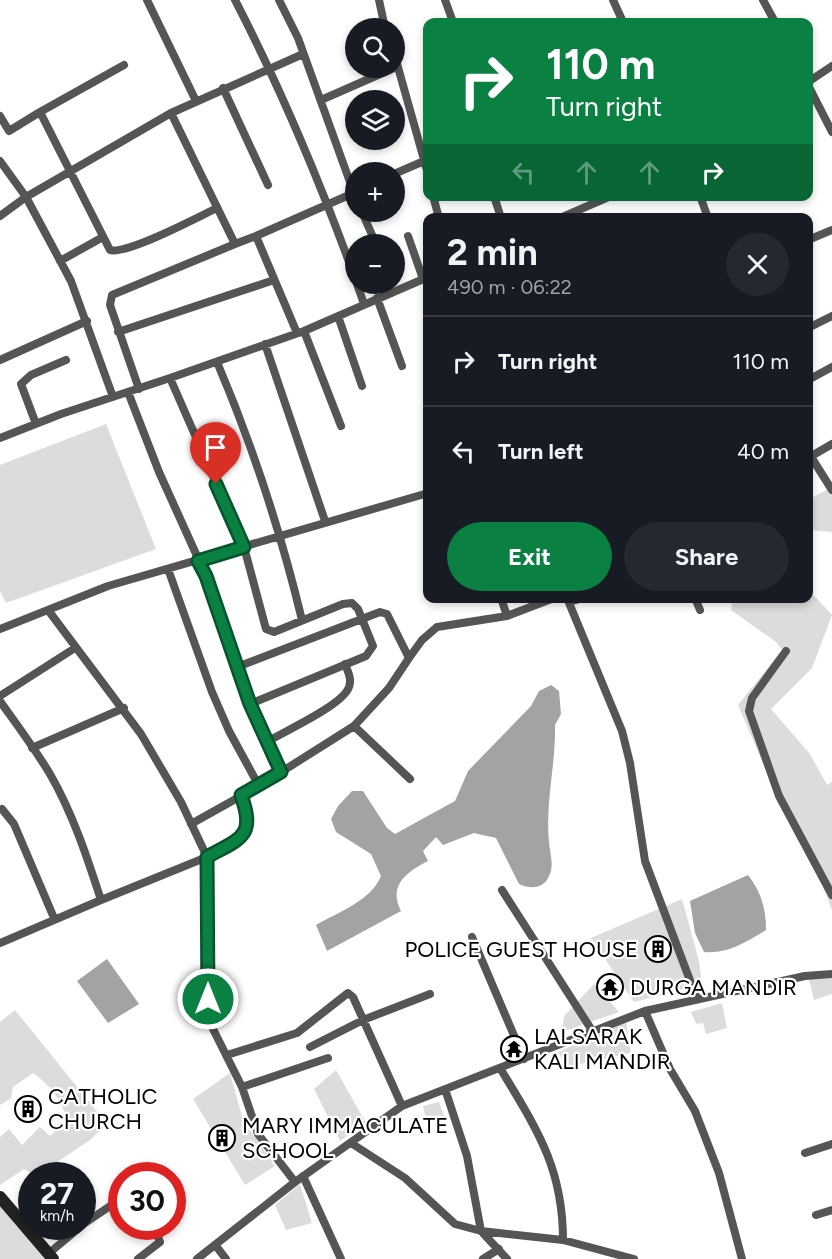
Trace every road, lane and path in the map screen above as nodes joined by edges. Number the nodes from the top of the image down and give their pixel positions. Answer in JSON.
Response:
{"nodes":[{"id":1,"x":147,"y":0,"type":"edge"},
{"id":2,"x":235,"y":0,"type":"edge"},
{"id":3,"x":279,"y":0,"type":"edge"},
{"id":4,"x":379,"y":0,"type":"edge"},
{"id":5,"x":445,"y":0,"type":"edge"},
{"id":6,"x":613,"y":0,"type":"edge"},
{"id":7,"x":763,"y":0,"type":"edge"},
{"id":8,"x":384,"y":18,"type":"edge"},
{"id":9,"x":452,"y":18,"type":"edge"},
{"id":10,"x":621,"y":18,"type":"edge"},
{"id":11,"x":773,"y":18,"type":"edge"},
{"id":12,"x":303,"y":54,"type":"junction"},
{"id":13,"x":124,"y":64,"type":"dead end"},
{"id":14,"x":832,"y":66,"type":"edge"},
{"id":15,"x":270,"y":68,"type":"junction"},
{"id":16,"x":371,"y":78,"type":"edge"},
{"id":17,"x":399,"y":78,"type":"edge"},
{"id":18,"x":813,"y":79,"type":"edge"},
{"id":19,"x":223,"y":88,"type":"junction"},
{"id":20,"x":813,"y":93,"type":"edge"},
{"id":21,"x":321,"y":100,"type":"junction"},
{"id":22,"x":196,"y":101,"type":"junction"},
{"id":23,"x":39,"y":112,"type":"junction"},
{"id":24,"x":171,"y":113,"type":"junction"},
{"id":25,"x":0,"y":116,"type":"edge"},
{"id":26,"x":9,"y":130,"type":"junction"},
{"id":27,"x":832,"y":132,"type":"edge"},
{"id":28,"x":0,"y":136,"type":"edge"},
{"id":29,"x":423,"y":158,"type":"edge"},
{"id":30,"x":0,"y":161,"type":"edge"},
{"id":31,"x":423,"y":161,"type":"edge"},
{"id":32,"x":345,"y":166,"type":"edge"},
{"id":33,"x":405,"y":169,"type":"edge"},
{"id":34,"x":69,"y":170,"type":"junction"},
{"id":35,"x":268,"y":185,"type":"dead end"},
{"id":36,"x":26,"y":197,"type":"junction"},
{"id":37,"x":345,"y":198,"type":"edge"},
{"id":38,"x":599,"y":201,"type":"edge"},
{"id":39,"x":328,"y":204,"type":"junction"},
{"id":40,"x":217,"y":208,"type":"junction"},
{"id":41,"x":572,"y":213,"type":"edge"},
{"id":42,"x":0,"y":216,"type":"edge"},
{"id":43,"x":832,"y":230,"type":"edge"},
{"id":44,"x":256,"y":236,"type":"junction"},
{"id":45,"x":408,"y":236,"type":"dead end"},
{"id":46,"x":103,"y":237,"type":"junction"},
{"id":47,"x":813,"y":238,"type":"edge"},
{"id":48,"x":235,"y":244,"type":"junction"},
{"id":49,"x":345,"y":251,"type":"edge"},
{"id":50,"x":60,"y":261,"type":"junction"},
{"id":51,"x":423,"y":273,"type":"edge"},
{"id":52,"x":423,"y":279,"type":"edge"},
{"id":53,"x":274,"y":280,"type":"junction"},
{"id":54,"x":405,"y":284,"type":"edge"},
{"id":55,"x":360,"y":294,"type":"edge"},
{"id":56,"x":383,"y":294,"type":"edge"},
{"id":57,"x":377,"y":298,"type":"junction"},
{"id":58,"x":364,"y":304,"type":"junction"},
{"id":59,"x":338,"y":316,"type":"junction"},
{"id":60,"x":832,"y":316,"type":"edge"},
{"id":61,"x":87,"y":321,"type":"junction"},
{"id":62,"x":813,"y":326,"type":"edge"},
{"id":63,"x":118,"y":332,"type":"junction"},
{"id":64,"x":300,"y":332,"type":"junction"},
{"id":65,"x":265,"y":344,"type":"junction"},
{"id":66,"x":0,"y":360,"type":"edge"},
{"id":67,"x":66,"y":360,"type":"dead end"},
{"id":68,"x":217,"y":362,"type":"junction"},
{"id":69,"x":402,"y":366,"type":"dead end"},
{"id":70,"x":832,"y":367,"type":"edge"},
{"id":71,"x":813,"y":377,"type":"edge"},
{"id":72,"x":170,"y":378,"type":"junction"},
{"id":73,"x":362,"y":386,"type":"dead end"},
{"id":74,"x":139,"y":388,"type":"junction"},
{"id":75,"x":128,"y":392,"type":"junction"},
{"id":76,"x":113,"y":397,"type":"junction"},
{"id":77,"x":36,"y":424,"type":"junction"},
{"id":78,"x":341,"y":426,"type":"dead end"},
{"id":79,"x":0,"y":438,"type":"edge"},
{"id":80,"x":832,"y":444,"type":"edge"},
{"id":81,"x":813,"y":454,"type":"edge"},
{"id":82,"x":813,"y":462,"type":"edge"},
{"id":83,"x":832,"y":489,"type":"edge"},
{"id":84,"x":423,"y":494,"type":"edge"},
{"id":85,"x":325,"y":521,"type":"junction"},
{"id":86,"x":281,"y":534,"type":"junction"},
{"id":87,"x":244,"y":547,"type":"junction"},
{"id":88,"x":198,"y":561,"type":"junction"},
{"id":89,"x":168,"y":569,"type":"junction"},
{"id":90,"x":503,"y":603,"type":"edge"},
{"id":91,"x":541,"y":603,"type":"edge"},
{"id":92,"x":569,"y":603,"type":"edge"},
{"id":93,"x":697,"y":603,"type":"edge"},
{"id":94,"x":48,"y":610,"type":"junction"},
{"id":95,"x":699,"y":610,"type":"dead end"},
{"id":96,"x":507,"y":616,"type":"junction"},
{"id":97,"x":362,"y":618,"type":"junction"},
{"id":98,"x":302,"y":620,"type":"junction"},
{"id":99,"x":0,"y":629,"type":"edge"},
{"id":100,"x":75,"y":648,"type":"junction"},
{"id":101,"x":786,"y":651,"type":"dead end"},
{"id":102,"x":409,"y":658,"type":"junction"},
{"id":103,"x":345,"y":664,"type":"junction"},
{"id":104,"x":237,"y":667,"type":"junction"},
{"id":105,"x":0,"y":696,"type":"edge"},
{"id":106,"x":0,"y":701,"type":"edge"},
{"id":107,"x":250,"y":704,"type":"junction"},
{"id":108,"x":123,"y":708,"type":"junction"},
{"id":109,"x":354,"y":726,"type":"junction"},
{"id":110,"x":267,"y":742,"type":"junction"},
{"id":111,"x":32,"y":748,"type":"junction"},
{"id":112,"x":281,"y":772,"type":"junction"},
{"id":113,"x":410,"y":780,"type":"dead end"},
{"id":114,"x":259,"y":786,"type":"junction"},
{"id":115,"x":241,"y":795,"type":"junction"},
{"id":116,"x":2,"y":809,"type":"dead end"},
{"id":117,"x":191,"y":824,"type":"junction"},
{"id":118,"x":207,"y":857,"type":"junction"},
{"id":119,"x":502,"y":890,"type":"dead end"},
{"id":120,"x":832,"y":895,"type":"edge"},
{"id":121,"x":101,"y":900,"type":"junction"},
{"id":122,"x":54,"y":918,"type":"junction"},
{"id":123,"x":472,"y":937,"type":"dead end"},
{"id":124,"x":0,"y":943,"type":"edge"},
{"id":125,"x":832,"y":974,"type":"edge"},
{"id":126,"x":430,"y":994,"type":"dead end"},
{"id":127,"x":697,"y":999,"type":"junction"},
{"id":128,"x":645,"y":1011,"type":"junction"},
{"id":129,"x":363,"y":1020,"type":"junction"},
{"id":130,"x":593,"y":1032,"type":"junction"},
{"id":131,"x":310,"y":1047,"type":"dead end"},
{"id":132,"x":227,"y":1054,"type":"junction"},
{"id":133,"x":328,"y":1058,"type":"dead end"},
{"id":134,"x":524,"y":1059,"type":"junction"},
{"id":135,"x":500,"y":1068,"type":"junction"},
{"id":136,"x":242,"y":1088,"type":"junction"},
{"id":137,"x":446,"y":1089,"type":"junction"},
{"id":138,"x":402,"y":1106,"type":"junction"},
{"id":139,"x":351,"y":1143,"type":"junction"},
{"id":140,"x":832,"y":1144,"type":"edge"},
{"id":141,"x":805,"y":1153,"type":"dead end"},
{"id":142,"x":299,"y":1179,"type":"junction"},
{"id":143,"x":0,"y":1197,"type":"edge"},
{"id":144,"x":832,"y":1210,"type":"edge"},
{"id":145,"x":816,"y":1215,"type":"dead end"},
{"id":146,"x":482,"y":1231,"type":"junction"},
{"id":147,"x":67,"y":1240,"type":"edge"},
{"id":148,"x":159,"y":1240,"type":"edge"},
{"id":149,"x":563,"y":1240,"type":"junction"},
{"id":150,"x":216,"y":1246,"type":"junction"},
{"id":151,"x":499,"y":1249,"type":"junction"},
{"id":152,"x":51,"y":1256,"type":"edge"},
{"id":153,"x":624,"y":1257,"type":"edge"},
{"id":154,"x":138,"y":1259,"type":"edge"},
{"id":155,"x":197,"y":1259,"type":"edge"},
{"id":156,"x":226,"y":1259,"type":"edge"},
{"id":157,"x":341,"y":1259,"type":"edge"},
{"id":158,"x":483,"y":1259,"type":"edge"},
{"id":159,"x":507,"y":1259,"type":"edge"},
{"id":160,"x":634,"y":1259,"type":"edge"},
{"id":161,"x":742,"y":1259,"type":"edge"}],
"edges":[{"from":1,"to":22,"type":"street"},
{"from":2,"to":15,"type":"street"},
{"from":3,"to":12,"type":"street"},
{"from":4,"to":8,"type":"street"},
{"from":5,"to":9,"type":"street"},
{"from":6,"to":10,"type":"street"},
{"from":7,"to":11,"type":"street"},
{"from":12,"to":15,"type":"street"},
{"from":12,"to":21,"type":"street"},
{"from":13,"to":23,"type":"street"},
{"from":14,"to":18,"type":"street"},
{"from":15,"to":19,"type":"street"},
{"from":15,"to":39,"type":"street"},
{"from":16,"to":21,"type":"street"},
{"from":17,"to":29,"type":"street"},
{"from":19,"to":22,"type":"street"},
{"from":19,"to":35,"type":"street"},
{"from":20,"to":27,"type":"street"},
{"from":21,"to":32,"type":"street"},
{"from":22,"to":24,"type":"street"},
{"from":23,"to":26,"type":"street"},
{"from":23,"to":34,"type":"street"},
{"from":24,"to":34,"type":"street"},
{"from":24,"to":40,"type":"street"},
{"from":25,"to":26,"type":"street"},
{"from":26,"to":28,"type":"street"},
{"from":30,"to":36,"type":"street"},
{"from":31,"to":33,"type":"street"},
{"from":34,"to":36,"type":"street"},
{"from":34,"to":46,"type":"street"},
{"from":36,"to":42,"type":"street"},
{"from":36,"to":50,"type":"street"},
{"from":37,"to":39,"type":"street"},
{"from":38,"to":41,"type":"street"},
{"from":39,"to":44,"type":"street"},
{"from":39,"to":49,"type":"street"},
{"from":40,"to":46,"type":"street"},
{"from":40,"to":48,"type":"street"},
{"from":43,"to":47,"type":"street"},
{"from":44,"to":48,"type":"street"},
{"from":44,"to":53,"type":"street"},
{"from":45,"to":51,"type":"street"},
{"from":46,"to":50,"type":"street"},
{"from":48,"to":63,"type":"street"},
{"from":50,"to":61,"type":"street"},
{"from":52,"to":54,"type":"street"},
{"from":53,"to":63,"type":"street"},
{"from":53,"to":64,"type":"street"},
{"from":55,"to":58,"type":"street"},
{"from":56,"to":57,"type":"street"},
{"from":57,"to":58,"type":"street"},
{"from":57,"to":69,"type":"street"},
{"from":58,"to":59,"type":"street"},
{"from":59,"to":64,"type":"street"},
{"from":59,"to":73,"type":"street"},
{"from":60,"to":62,"type":"street"},
{"from":61,"to":66,"type":"street"},
{"from":61,"to":76,"type":"street"},
{"from":63,"to":74,"type":"street"},
{"from":64,"to":65,"type":"street"},
{"from":64,"to":78,"type":"street"},
{"from":65,"to":68,"type":"street"},
{"from":65,"to":85,"type":"street"},
{"from":67,"to":77,"type":"street"},
{"from":68,"to":72,"type":"street"},
{"from":68,"to":86,"type":"street"},
{"from":70,"to":71,"type":"street"},
{"from":72,"to":74,"type":"street"},
{"from":72,"to":87,"type":"street"},
{"from":74,"to":75,"type":"street"},
{"from":75,"to":76,"type":"street"},
{"from":75,"to":88,"type":"street"},
{"from":76,"to":77,"type":"street"},
{"from":77,"to":79,"type":"street"},
{"from":80,"to":81,"type":"street"},
{"from":82,"to":83,"type":"street"},
{"from":84,"to":85,"type":"street"},
{"from":85,"to":86,"type":"street"},
{"from":86,"to":87,"type":"street"},
{"from":86,"to":98,"type":"street"},
{"from":87,"to":88,"type":"street"},
{"from":87,"to":98,"type":"street"},
{"from":88,"to":89,"type":"street"},
{"from":88,"to":104,"type":"street"},
{"from":89,"to":94,"type":"street"},
{"from":89,"to":114,"type":"street"},
{"from":90,"to":96,"type":"street"},
{"from":91,"to":96,"type":"street"},
{"from":92,"to":127,"type":"street"},
{"from":93,"to":95,"type":"street"},
{"from":94,"to":99,"type":"street"},
{"from":94,"to":100,"type":"street"},
{"from":96,"to":102,"type":"street"},
{"from":97,"to":98,"type":"street"},
{"from":97,"to":102,"type":"street"},
{"from":97,"to":103,"type":"street"},
{"from":97,"to":104,"type":"street"},
{"from":100,"to":105,"type":"street"},
{"from":100,"to":108,"type":"street"},
{"from":101,"to":120,"type":"street"},
{"from":102,"to":109,"type":"street"},
{"from":103,"to":107,"type":"street"},
{"from":103,"to":110,"type":"street"},
{"from":104,"to":107,"type":"street"},
{"from":106,"to":111,"type":"street"},
{"from":107,"to":110,"type":"street"},
{"from":108,"to":111,"type":"street"},
{"from":108,"to":117,"type":"street"},
{"from":109,"to":112,"type":"street"},
{"from":109,"to":113,"type":"street"},
{"from":110,"to":112,"type":"street"},
{"from":111,"to":121,"type":"street"},
{"from":112,"to":114,"type":"street"},
{"from":114,"to":115,"type":"street"},
{"from":115,"to":117,"type":"street"},
{"from":115,"to":118,"type":"street"},
{"from":116,"to":122,"type":"street"},
{"from":117,"to":118,"type":"street"},
{"from":118,"to":121,"type":"street"},
{"from":118,"to":132,"type":"street"},
{"from":119,"to":130,"type":"street"},
{"from":121,"to":122,"type":"street"},
{"from":122,"to":124,"type":"street"},
{"from":123,"to":134,"type":"street"},
{"from":125,"to":127,"type":"street"},
{"from":126,"to":129,"type":"street"},
{"from":127,"to":128,"type":"street"},
{"from":128,"to":130,"type":"street"},
{"from":128,"to":161,"type":"street"},
{"from":129,"to":131,"type":"street"},
{"from":129,"to":132,"type":"street"},
{"from":129,"to":138,"type":"street"},
{"from":130,"to":134,"type":"street"},
{"from":132,"to":136,"type":"street"},
{"from":133,"to":136,"type":"street"},
{"from":134,"to":135,"type":"street"},
{"from":135,"to":137,"type":"street"},
{"from":135,"to":149,"type":"street"},
{"from":136,"to":142,"type":"street"},
{"from":137,"to":138,"type":"street"},
{"from":137,"to":146,"type":"street"},
{"from":138,"to":139,"type":"street"},
{"from":139,"to":142,"type":"street"},
{"from":139,"to":146,"type":"street"},
{"from":140,"to":141,"type":"street"},
{"from":142,"to":150,"type":"street"},
{"from":142,"to":157,"type":"street"},
{"from":143,"to":152,"type":"street"},
{"from":144,"to":145,"type":"street"},
{"from":146,"to":149,"type":"street"},
{"from":146,"to":151,"type":"street"},
{"from":147,"to":152,"type":"street"},
{"from":148,"to":154,"type":"street"},
{"from":149,"to":153,"type":"street"},
{"from":150,"to":155,"type":"street"},
{"from":150,"to":156,"type":"street"},
{"from":151,"to":158,"type":"street"},
{"from":151,"to":159,"type":"street"},
{"from":153,"to":160,"type":"street"}]}
